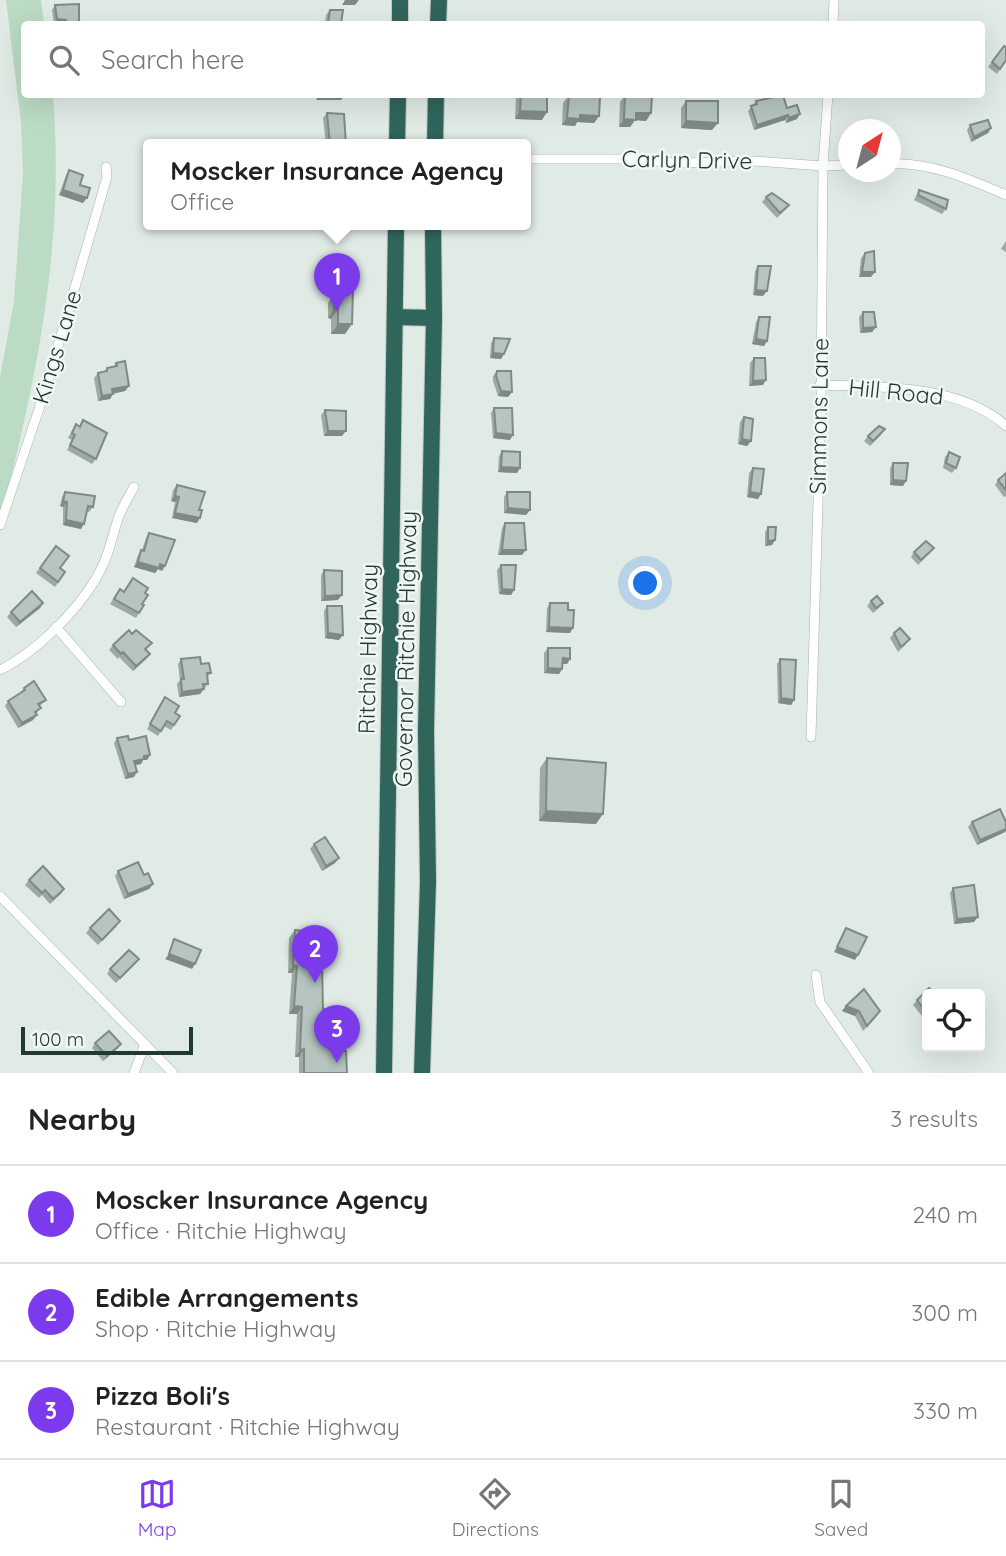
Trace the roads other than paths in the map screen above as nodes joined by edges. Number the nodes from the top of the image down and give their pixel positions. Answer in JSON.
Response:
{"nodes":[{"id":1,"x":400,"y":0,"type":"edge"},
{"id":2,"x":439,"y":0,"type":"edge"},
{"id":3,"x":834,"y":0,"type":"edge"},
{"id":4,"x":400,"y":21,"type":"edge"},
{"id":5,"x":438,"y":21,"type":"edge"},
{"id":6,"x":833,"y":21,"type":"edge"},
{"id":7,"x":398,"y":98,"type":"edge"},
{"id":8,"x":436,"y":98,"type":"edge"},
{"id":9,"x":828,"y":98,"type":"edge"},
{"id":10,"x":397,"y":139,"type":"edge"},
{"id":11,"x":435,"y":139,"type":"edge"},
{"id":12,"x":531,"y":159,"type":"edge"},
{"id":13,"x":901,"y":163,"type":"edge"},
{"id":14,"x":838,"y":165,"type":"edge"},
{"id":15,"x":823,"y":166,"type":"junction"},
{"id":16,"x":106,"y":167,"type":"dead end"},
{"id":17,"x":1006,"y":195,"type":"edge"},
{"id":18,"x":396,"y":230,"type":"edge"},
{"id":19,"x":433,"y":230,"type":"edge"},
{"id":20,"x":395,"y":317,"type":"junction"},
{"id":21,"x":434,"y":318,"type":"junction"},
{"id":22,"x":820,"y":385,"type":"junction"},
{"id":23,"x":1006,"y":426,"type":"edge"},
{"id":24,"x":134,"y":487,"type":"dead end"},
{"id":25,"x":0,"y":525,"type":"edge"},
{"id":26,"x":56,"y":627,"type":"junction"},
{"id":27,"x":0,"y":670,"type":"edge"},
{"id":28,"x":121,"y":702,"type":"dead end"},
{"id":29,"x":811,"y":737,"type":"dead end"},
{"id":30,"x":0,"y":896,"type":"edge"},
{"id":31,"x":816,"y":975,"type":"dead end"},
{"id":32,"x":145,"y":1044,"type":"junction"},
{"id":33,"x":134,"y":1073,"type":"edge"},
{"id":34,"x":173,"y":1073,"type":"edge"},
{"id":35,"x":384,"y":1073,"type":"edge"},
{"id":36,"x":422,"y":1073,"type":"edge"},
{"id":37,"x":869,"y":1073,"type":"edge"}],
"edges":[{"from":1,"to":4,"type":"highway"},
{"from":2,"to":5,"type":"highway"},
{"from":3,"to":6,"type":"street"},
{"from":7,"to":10,"type":"highway"},
{"from":8,"to":11,"type":"highway"},
{"from":9,"to":15,"type":"street","name":"Simmons Lane"},
{"from":12,"to":15,"type":"street","name":"Carlyn Drive"},
{"from":13,"to":17,"type":"street"},
{"from":14,"to":15,"type":"street","name":"Carlyn Drive"},
{"from":15,"to":22,"type":"street","name":"Simmons Lane"},
{"from":16,"to":25,"type":"street","name":"Kings Lane"},
{"from":18,"to":20,"type":"highway","name":"Ritchie Highway"},
{"from":19,"to":21,"type":"highway","name":"Governor Ritchie Highway"},
{"from":20,"to":21,"type":"highway"},
{"from":20,"to":35,"type":"highway","name":"Ritchie Highway"},
{"from":21,"to":36,"type":"highway","name":"Governor Ritchie Highway"},
{"from":22,"to":23,"type":"street","name":"Hill Road"},
{"from":22,"to":29,"type":"street","name":"Simmons Lane"},
{"from":24,"to":26,"type":"street"},
{"from":26,"to":27,"type":"street"},
{"from":26,"to":28,"type":"street"},
{"from":30,"to":32,"type":"street"},
{"from":31,"to":37,"type":"street"},
{"from":32,"to":33,"type":"street"},
{"from":32,"to":34,"type":"street"}]}
